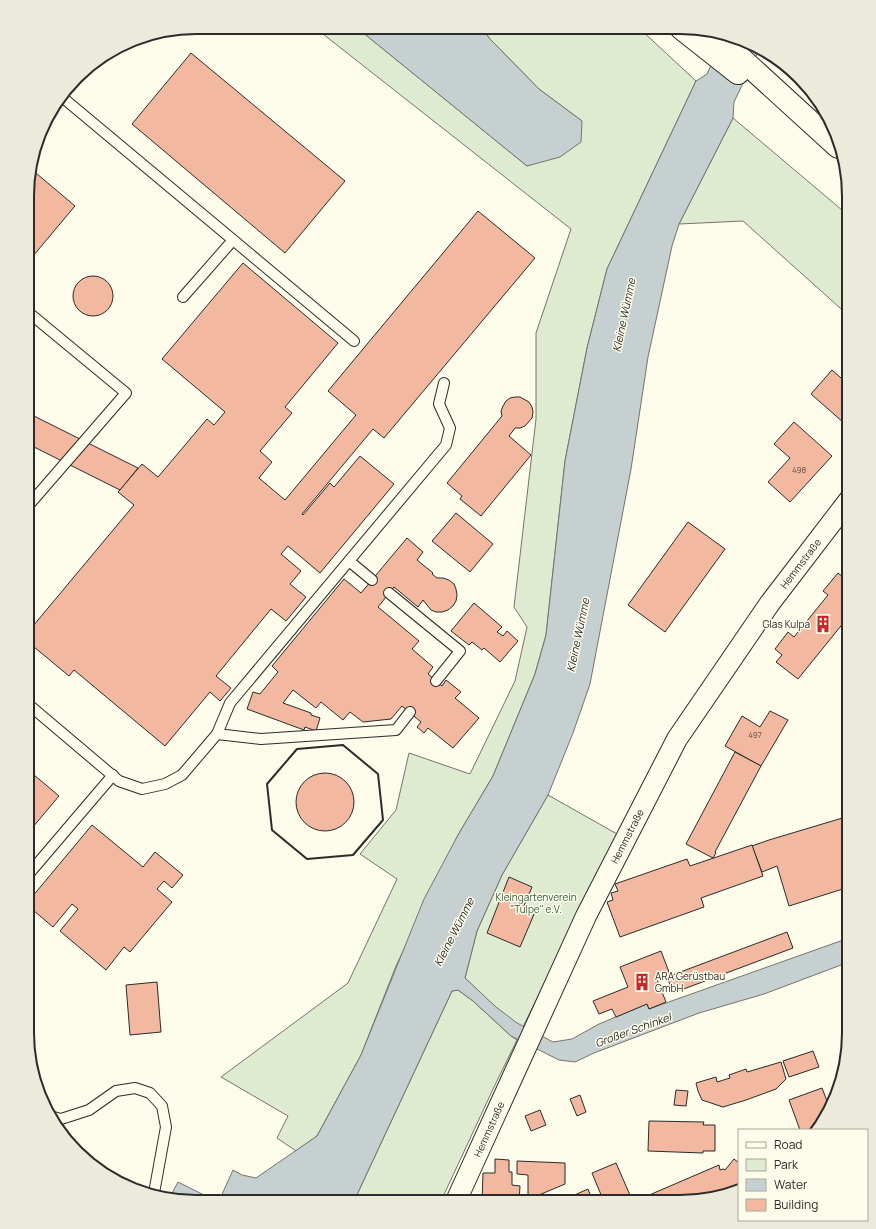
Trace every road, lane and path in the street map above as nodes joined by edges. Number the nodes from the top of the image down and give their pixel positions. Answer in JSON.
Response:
{"nodes":[{"id":1,"x":690,"y":34,"type":"edge"},
{"id":2,"x":718,"y":39,"type":"edge"},
{"id":3,"x":753,"y":77,"type":"junction"},
{"id":4,"x":65,"y":100,"type":"edge"},
{"id":5,"x":832,"y":142,"type":"edge"},
{"id":6,"x":233,"y":240,"type":"junction"},
{"id":7,"x":183,"y":297,"type":"dead end"},
{"id":8,"x":34,"y":317,"type":"edge"},
{"id":9,"x":354,"y":340,"type":"dead end"},
{"id":10,"x":444,"y":383,"type":"dead end"},
{"id":11,"x":34,"y":499,"type":"edge"},
{"id":12,"x":842,"y":509,"type":"edge"},
{"id":13,"x":349,"y":561,"type":"junction"},
{"id":14,"x":372,"y":580,"type":"dead end"},
{"id":15,"x":389,"y":593,"type":"dead end"},
{"id":16,"x":436,"y":681,"type":"dead end"},
{"id":17,"x":34,"y":709,"type":"edge"},
{"id":18,"x":410,"y":712,"type":"dead end"},
{"id":19,"x":217,"y":734,"type":"junction"},
{"id":20,"x":113,"y":775,"type":"junction"},
{"id":21,"x":34,"y":868,"type":"edge"},
{"id":22,"x":58,"y":1118,"type":"edge"},
{"id":23,"x":155,"y":1189,"type":"edge"},
{"id":24,"x":459,"y":1195,"type":"edge"}],
"edges":[{"from":1,"to":3,"type":"highway"},
{"from":2,"to":3,"type":"highway"},
{"from":3,"to":5,"type":"highway"},
{"from":4,"to":6,"type":"lane"},
{"from":6,"to":7,"type":"lane"},
{"from":6,"to":9,"type":"lane"},
{"from":8,"to":11,"type":"lane"},
{"from":10,"to":13,"type":"lane"},
{"from":12,"to":24,"type":"street","name":"Hemmstraße"},
{"from":13,"to":14,"type":"lane"},
{"from":13,"to":19,"type":"lane"},
{"from":15,"to":16,"type":"lane"},
{"from":17,"to":20,"type":"lane"},
{"from":18,"to":19,"type":"lane"},
{"from":19,"to":20,"type":"lane"},
{"from":20,"to":21,"type":"lane"},
{"from":22,"to":23,"type":"lane"}]}
